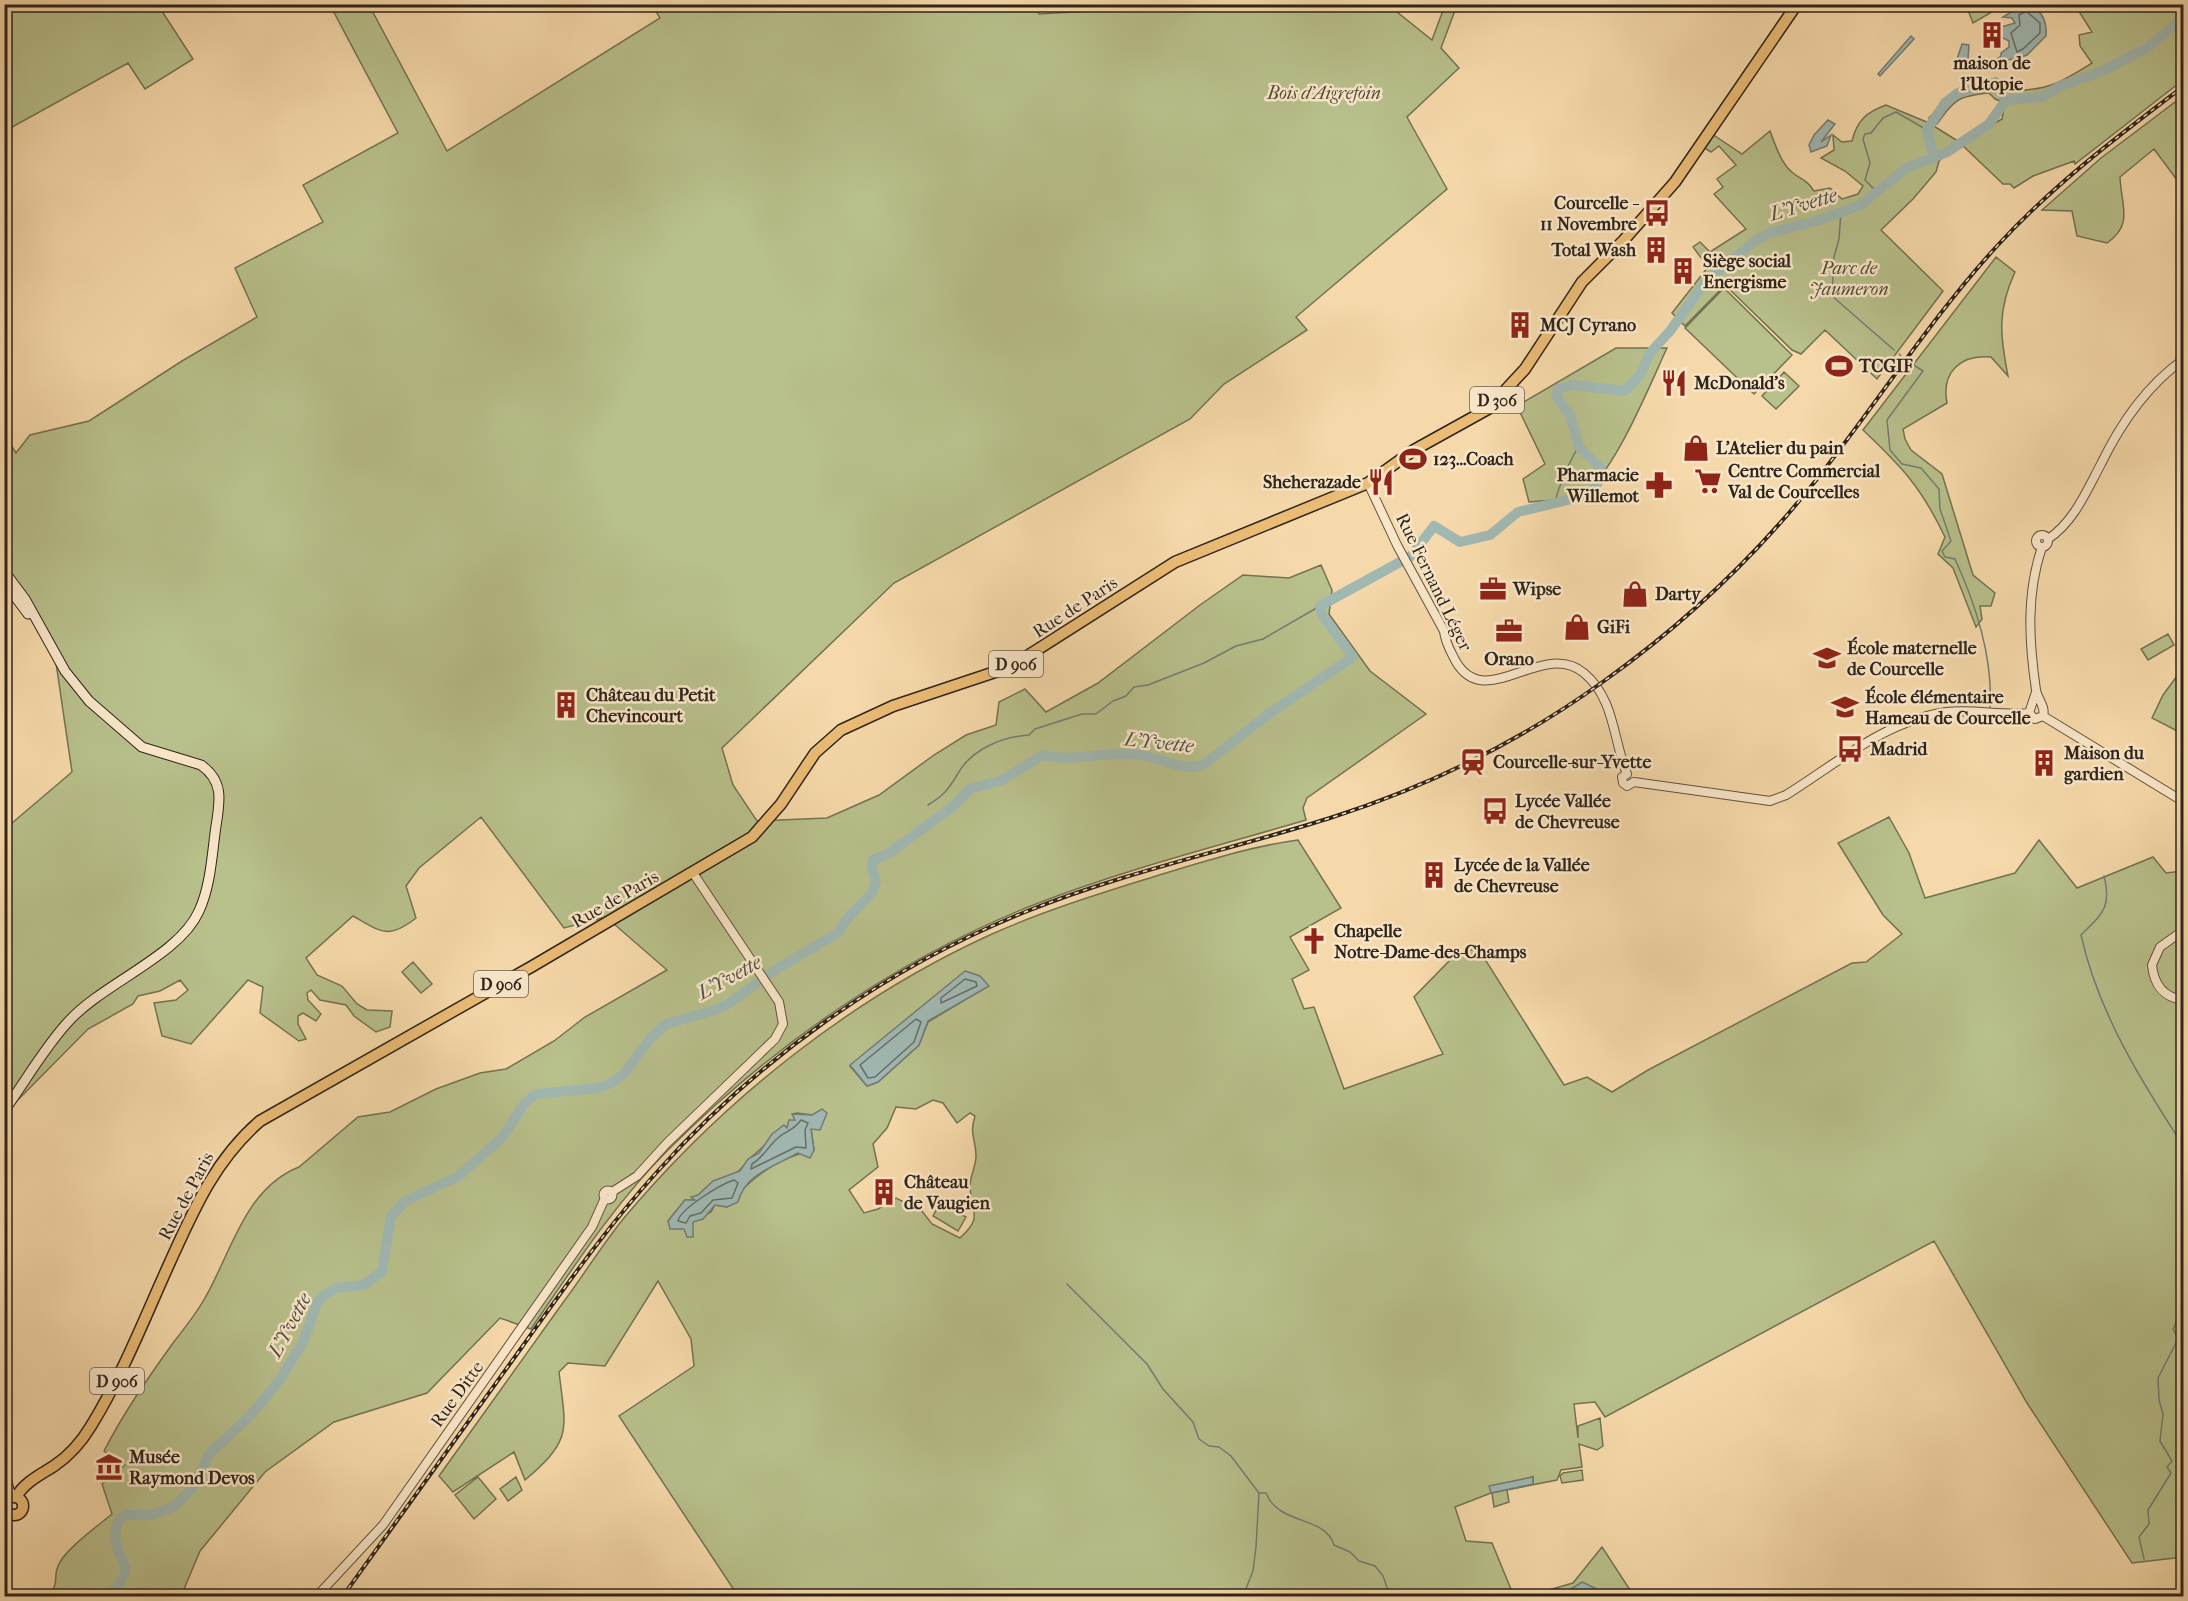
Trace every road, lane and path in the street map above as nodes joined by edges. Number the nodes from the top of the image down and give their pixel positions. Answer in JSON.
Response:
{"nodes":[{"id":1,"x":1797,"y":4,"type":"edge"},
{"id":2,"x":2184,"y":359,"type":"edge"},
{"id":3,"x":1368,"y":483,"type":"junction"},
{"id":4,"x":4,"y":571,"type":"edge"},
{"id":5,"x":4,"y":582,"type":"edge"},
{"id":6,"x":45,"y":638,"type":"junction"},
{"id":7,"x":2036,"y":692,"type":"junction"},
{"id":8,"x":2030,"y":710,"type":"junction"},
{"id":9,"x":2043,"y":712,"type":"junction"},
{"id":10,"x":2184,"y":802,"type":"edge"},
{"id":11,"x":693,"y":873,"type":"junction"},
{"id":12,"x":2184,"y":930,"type":"edge"},
{"id":13,"x":2184,"y":1000,"type":"edge"},
{"id":14,"x":4,"y":1111,"type":"edge"},
{"id":15,"x":4,"y":1471,"type":"edge"},
{"id":16,"x":13,"y":1497,"type":"junction"},
{"id":17,"x":5,"y":1512,"type":"edge"},
{"id":18,"x":317,"y":1596,"type":"edge"}],
"edges":[{"from":1,"to":3,"type":"main road","number":"D 306"},
{"from":2,"to":7,"type":"street"},
{"from":3,"to":8,"type":"street","name":"Rue Fernand Léger"},
{"from":3,"to":11,"type":"main road","name":"Rue de Paris","number":"D 906"},
{"from":4,"to":6,"type":"main road"},
{"from":5,"to":6,"type":"main road"},
{"from":6,"to":14,"type":"main road"},
{"from":7,"to":8,"type":"street"},
{"from":7,"to":9,"type":"street"},
{"from":8,"to":9,"type":"street"},
{"from":8,"to":9,"type":"street"},
{"from":9,"to":10,"type":"street"},
{"from":11,"to":16,"type":"main road","name":"Rue de Paris","number":"D 906"},
{"from":11,"to":18,"type":"street","name":"Rue Ditte"},
{"from":12,"to":13,"type":"street"},
{"from":15,"to":16,"type":"main road"},
{"from":16,"to":17,"type":"main road"},
{"from":16,"to":17,"type":"main road"}]}
